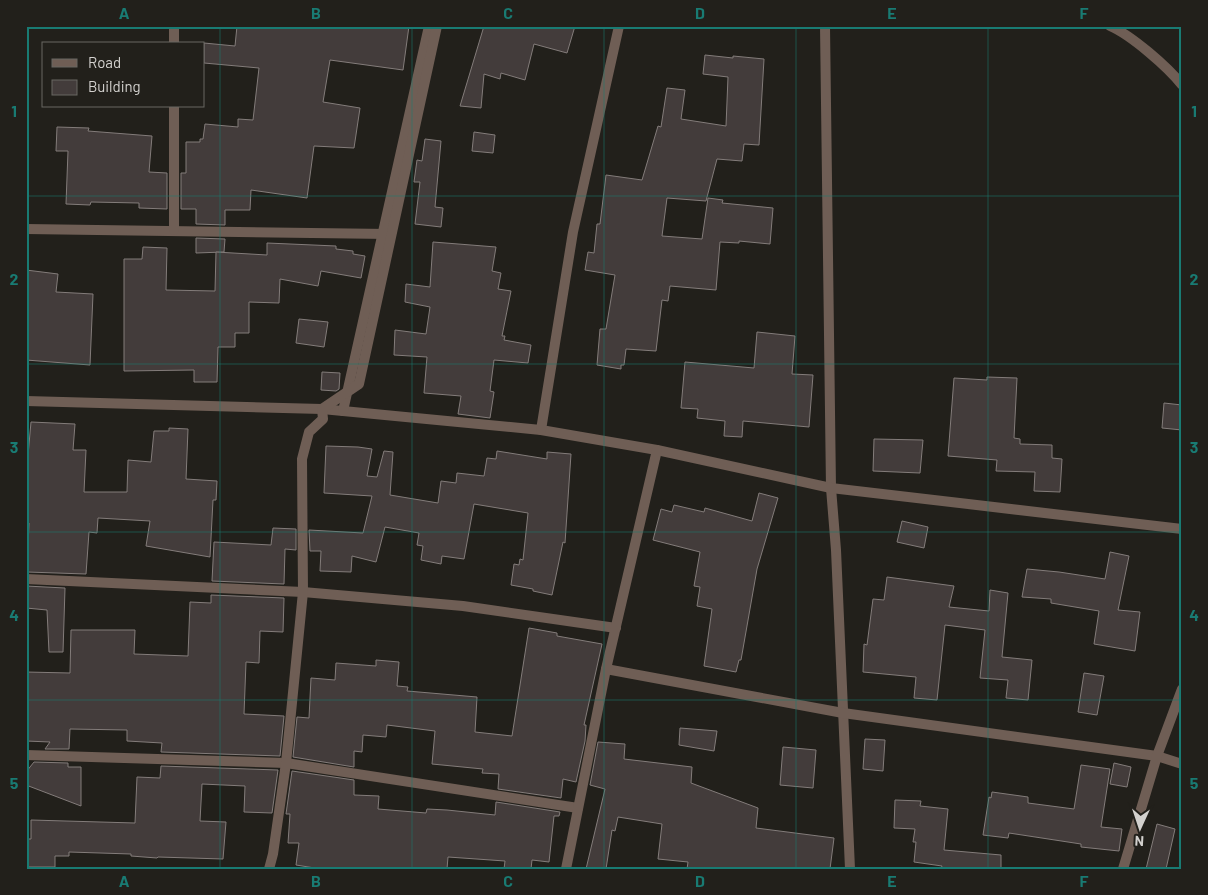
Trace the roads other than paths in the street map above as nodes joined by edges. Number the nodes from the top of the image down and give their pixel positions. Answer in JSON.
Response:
{"nodes":[{"id":1,"x":174,"y":26,"type":"edge"},
{"id":2,"x":429,"y":26,"type":"edge"},
{"id":3,"x":437,"y":26,"type":"edge"},
{"id":4,"x":619,"y":26,"type":"edge"},
{"id":5,"x":824,"y":26,"type":"edge"},
{"id":6,"x":1110,"y":26,"type":"edge"},
{"id":7,"x":174,"y":42,"type":"edge"},
{"id":8,"x":1182,"y":85,"type":"edge"},
{"id":9,"x":174,"y":108,"type":"edge"},
{"id":10,"x":26,"y":229,"type":"edge"},
{"id":11,"x":174,"y":230,"type":"junction"},
{"id":12,"x":392,"y":234,"type":"junction"},
{"id":13,"x":26,"y":401,"type":"edge"},
{"id":14,"x":322,"y":409,"type":"junction"},
{"id":15,"x":343,"y":411,"type":"junction"},
{"id":16,"x":541,"y":430,"type":"junction"},
{"id":17,"x":657,"y":450,"type":"junction"},
{"id":18,"x":831,"y":488,"type":"junction"},
{"id":19,"x":1182,"y":529,"type":"edge"},
{"id":20,"x":26,"y":579,"type":"edge"},
{"id":21,"x":303,"y":592,"type":"junction"},
{"id":22,"x":616,"y":628,"type":"junction"},
{"id":23,"x":606,"y":669,"type":"junction"},
{"id":24,"x":1182,"y":689,"type":"edge"},
{"id":25,"x":843,"y":713,"type":"junction"},
{"id":26,"x":26,"y":755,"type":"edge"},
{"id":27,"x":1157,"y":756,"type":"junction"},
{"id":28,"x":286,"y":763,"type":"junction"},
{"id":29,"x":1182,"y":764,"type":"edge"},
{"id":30,"x":578,"y":808,"type":"junction"},
{"id":31,"x":269,"y":869,"type":"edge"},
{"id":32,"x":566,"y":869,"type":"edge"},
{"id":33,"x":850,"y":869,"type":"edge"},
{"id":34,"x":1123,"y":869,"type":"edge"}],
"edges":[{"from":1,"to":7,"type":"street"},
{"from":2,"to":15,"type":"street"},
{"from":3,"to":12,"type":"street"},
{"from":4,"to":16,"type":"street"},
{"from":5,"to":18,"type":"street"},
{"from":6,"to":8,"type":"street"},
{"from":9,"to":11,"type":"street"},
{"from":10,"to":11,"type":"street"},
{"from":11,"to":12,"type":"street"},
{"from":12,"to":14,"type":"street"},
{"from":13,"to":14,"type":"street"},
{"from":14,"to":15,"type":"street"},
{"from":14,"to":21,"type":"street"},
{"from":15,"to":16,"type":"street"},
{"from":16,"to":17,"type":"street"},
{"from":17,"to":18,"type":"street"},
{"from":17,"to":22,"type":"street"},
{"from":18,"to":19,"type":"street"},
{"from":18,"to":25,"type":"street"},
{"from":20,"to":21,"type":"street"},
{"from":21,"to":22,"type":"street"},
{"from":21,"to":28,"type":"street"},
{"from":22,"to":23,"type":"street"},
{"from":23,"to":25,"type":"street"},
{"from":23,"to":30,"type":"street"},
{"from":24,"to":27,"type":"street"},
{"from":25,"to":27,"type":"street"},
{"from":25,"to":33,"type":"street"},
{"from":26,"to":28,"type":"street"},
{"from":27,"to":29,"type":"street"},
{"from":27,"to":34,"type":"street"},
{"from":28,"to":30,"type":"street"},
{"from":28,"to":31,"type":"street"},
{"from":30,"to":32,"type":"street"}]}
